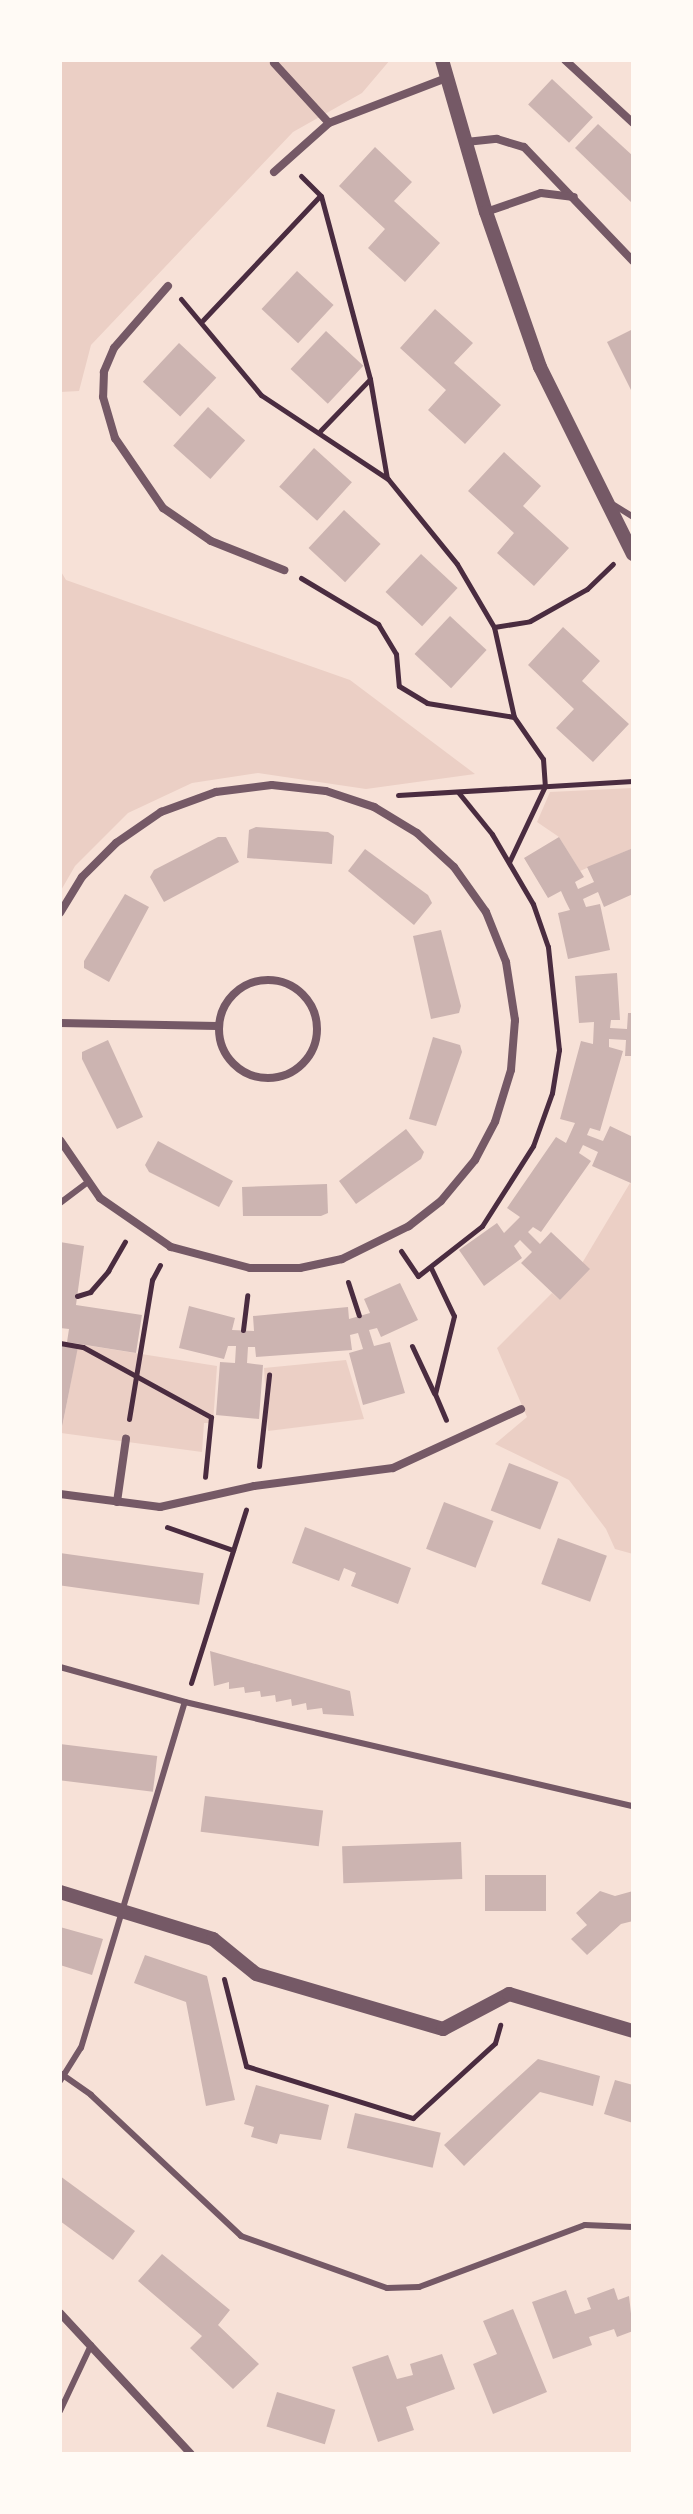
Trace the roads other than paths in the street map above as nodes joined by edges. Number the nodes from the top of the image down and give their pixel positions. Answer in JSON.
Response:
{"nodes":[{"id":1,"x":442,"y":60,"type":"edge"},
{"id":2,"x":565,"y":60,"type":"edge"},
{"id":3,"x":274,"y":63,"type":"dead end"},
{"id":4,"x":446,"y":78,"type":"junction"},
{"id":5,"x":329,"y":123,"type":"junction"},
{"id":6,"x":633,"y":123,"type":"edge"},
{"id":7,"x":466,"y":142,"type":"junction"},
{"id":8,"x":274,"y":172,"type":"dead end"},
{"id":9,"x":575,"y":197,"type":"junction"},
{"id":10,"x":486,"y":212,"type":"junction"},
{"id":11,"x":633,"y":261,"type":"edge"},
{"id":12,"x":168,"y":286,"type":"road end"},
{"id":13,"x":607,"y":501,"type":"junction"},
{"id":14,"x":633,"y":517,"type":"edge"},
{"id":15,"x":633,"y":554,"type":"edge"},
{"id":16,"x":284,"y":570,"type":"road end"},
{"id":17,"x":60,"y":913,"type":"edge"},
{"id":18,"x":60,"y":1023,"type":"edge"},
{"id":19,"x":217,"y":1026,"type":"junction"},
{"id":20,"x":60,"y":1140,"type":"edge"},
{"id":21,"x":87,"y":1183,"type":"junction"},
{"id":22,"x":60,"y":1203,"type":"edge"},
{"id":23,"x":521,"y":1409,"type":"dead end"},
{"id":24,"x":126,"y":1439,"type":"dead end"},
{"id":25,"x":60,"y":1494,"type":"edge"},
{"id":26,"x":117,"y":1502,"type":"junction"},
{"id":27,"x":60,"y":1667,"type":"edge"},
{"id":28,"x":185,"y":1702,"type":"junction"},
{"id":29,"x":633,"y":1806,"type":"edge"},
{"id":30,"x":60,"y":1892,"type":"edge"},
{"id":31,"x":121,"y":1909,"type":"junction"},
{"id":32,"x":633,"y":2031,"type":"edge"},
{"id":33,"x":61,"y":2076,"type":"edge"},
{"id":34,"x":633,"y":2227,"type":"edge"},
{"id":35,"x":60,"y":2313,"type":"edge"},
{"id":36,"x":92,"y":2342,"type":"junction"},
{"id":37,"x":60,"y":2411,"type":"edge"},
{"id":38,"x":191,"y":2454,"type":"edge"}],
"edges":[{"from":1,"to":4,"type":"street"},
{"from":2,"to":6,"type":"street"},
{"from":3,"to":5,"type":"street"},
{"from":4,"to":5,"type":"street"},
{"from":4,"to":7,"type":"street"},
{"from":5,"to":8,"type":"street"},
{"from":7,"to":9,"type":"street"},
{"from":7,"to":10,"type":"street"},
{"from":9,"to":10,"type":"street"},
{"from":9,"to":11,"type":"street"},
{"from":10,"to":13,"type":"street"},
{"from":12,"to":16,"type":"street"},
{"from":13,"to":14,"type":"lane"},
{"from":13,"to":15,"type":"street"},
{"from":17,"to":21,"type":"street"},
{"from":18,"to":19,"type":"street"},
{"from":19,"to":19,"type":"street"},
{"from":20,"to":21,"type":"street"},
{"from":21,"to":22,"type":"lane"},
{"from":23,"to":26,"type":"street"},
{"from":24,"to":26,"type":"street"},
{"from":25,"to":26,"type":"street"},
{"from":27,"to":28,"type":"lane"},
{"from":28,"to":29,"type":"lane"},
{"from":28,"to":31,"type":"lane"},
{"from":30,"to":31,"type":"street"},
{"from":31,"to":32,"type":"street"},
{"from":31,"to":33,"type":"lane"},
{"from":33,"to":34,"type":"lane"},
{"from":35,"to":36,"type":"street"},
{"from":36,"to":37,"type":"lane"},
{"from":36,"to":38,"type":"street"}]}
